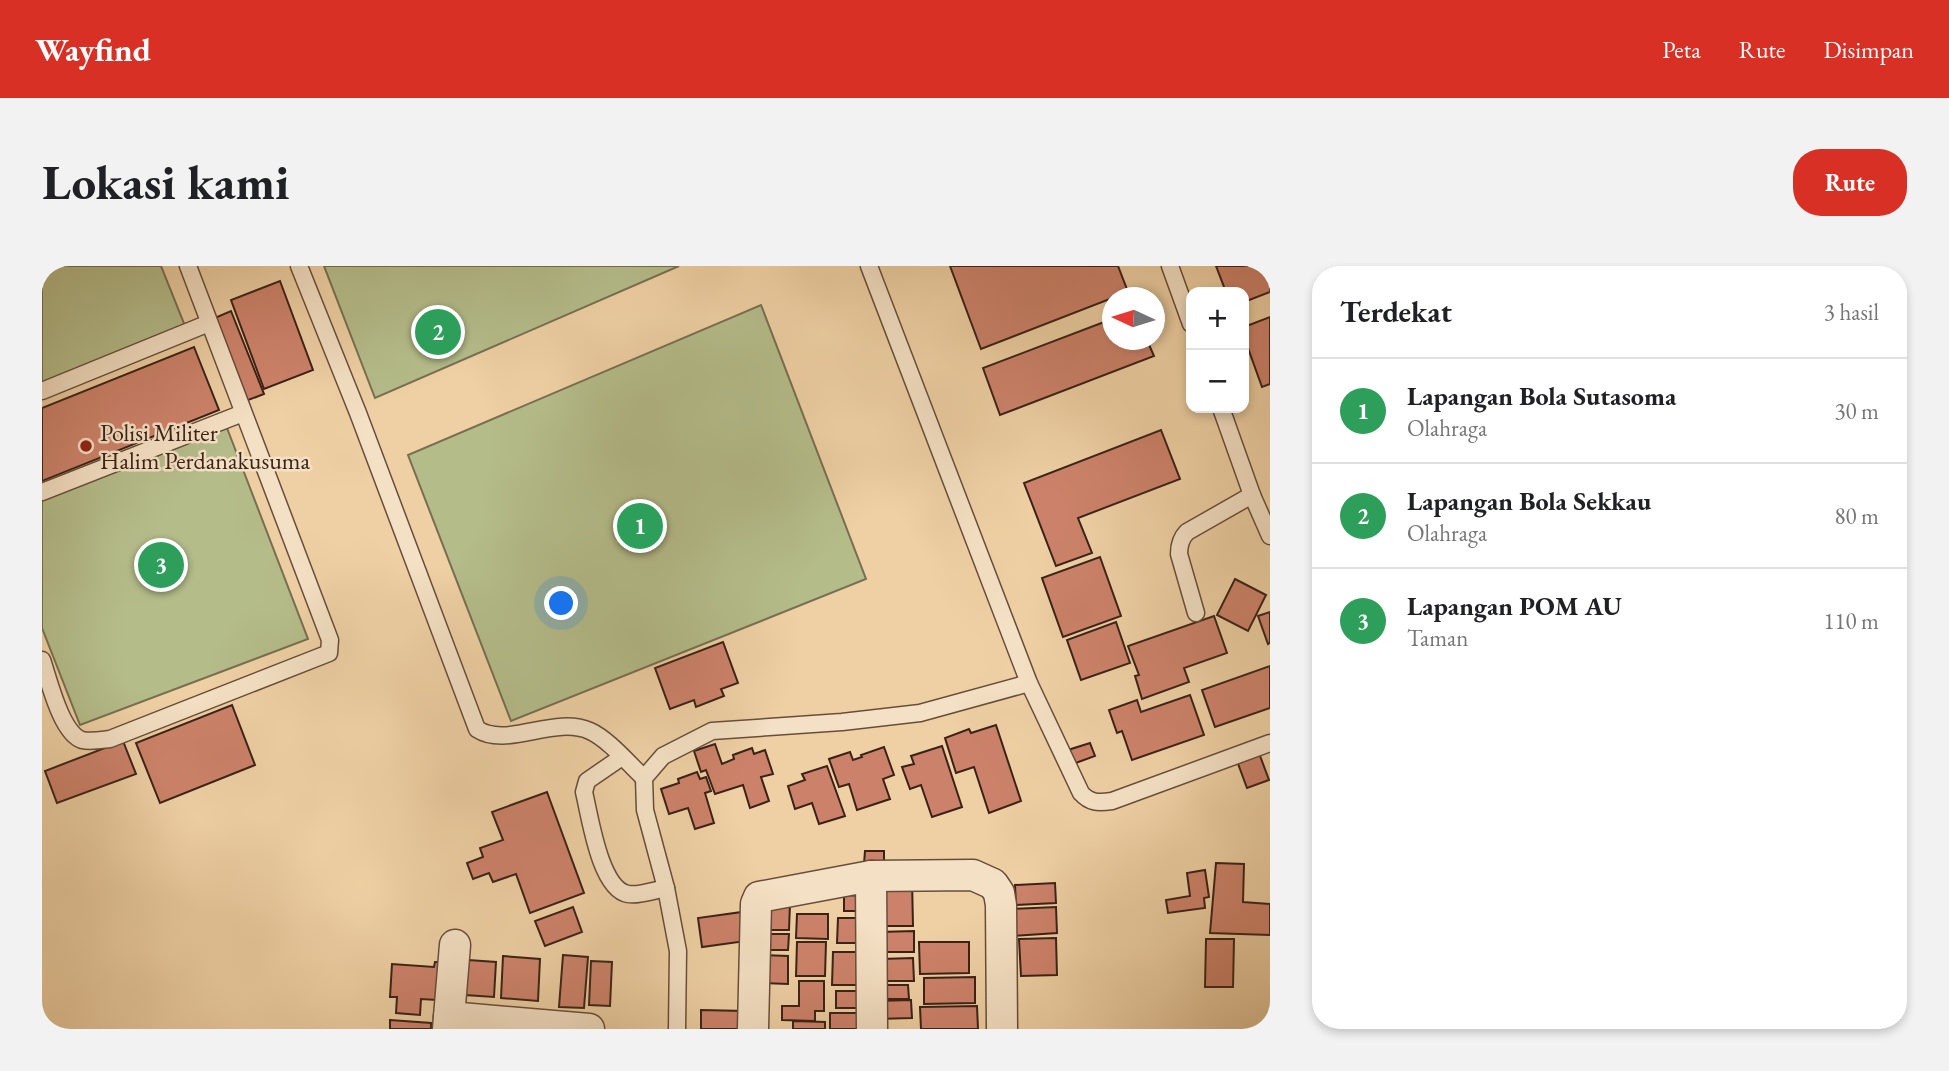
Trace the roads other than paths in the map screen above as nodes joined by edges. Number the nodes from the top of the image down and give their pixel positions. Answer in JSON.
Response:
{"nodes":[{"id":1,"x":188,"y":266,"type":"edge"},
{"id":2,"x":299,"y":266,"type":"edge"},
{"id":3,"x":869,"y":266,"type":"edge"},
{"id":4,"x":1170,"y":266,"type":"edge"},
{"id":5,"x":1186,"y":310,"type":"edge"},
{"id":6,"x":209,"y":323,"type":"junction"},
{"id":7,"x":42,"y":391,"type":"edge"},
{"id":8,"x":243,"y":413,"type":"junction"},
{"id":9,"x":1223,"y":413,"type":"edge"},
{"id":10,"x":42,"y":492,"type":"edge"},
{"id":11,"x":1252,"y":495,"type":"junction"},
{"id":12,"x":1270,"y":536,"type":"edge"},
{"id":13,"x":1196,"y":613,"type":"dead end"},
{"id":14,"x":42,"y":660,"type":"edge"},
{"id":15,"x":45,"y":678,"type":"edge"},
{"id":16,"x":1029,"y":683,"type":"junction"},
{"id":17,"x":1270,"y":743,"type":"edge"},
{"id":18,"x":622,"y":757,"type":"junction"},
{"id":19,"x":644,"y":778,"type":"junction"},
{"id":20,"x":871,"y":876,"type":"junction"},
{"id":21,"x":666,"y":888,"type":"junction"},
{"id":22,"x":454,"y":945,"type":"dead end"},
{"id":23,"x":449,"y":1023,"type":"edge"},
{"id":24,"x":558,"y":1028,"type":"edge"},
{"id":25,"x":589,"y":1029,"type":"edge"},
{"id":26,"x":677,"y":1029,"type":"edge"},
{"id":27,"x":753,"y":1029,"type":"edge"},
{"id":28,"x":872,"y":1029,"type":"edge"},
{"id":29,"x":1002,"y":1029,"type":"edge"}],
"edges":[{"from":1,"to":6,"type":"lane"},
{"from":2,"to":18,"type":"lane"},
{"from":3,"to":16,"type":"lane"},
{"from":4,"to":5,"type":"lane"},
{"from":6,"to":7,"type":"lane"},
{"from":6,"to":8,"type":"lane"},
{"from":8,"to":10,"type":"lane"},
{"from":8,"to":15,"type":"lane"},
{"from":9,"to":11,"type":"lane"},
{"from":11,"to":12,"type":"lane"},
{"from":11,"to":13,"type":"lane"},
{"from":14,"to":15,"type":"lane"},
{"from":16,"to":17,"type":"lane"},
{"from":16,"to":19,"type":"lane"},
{"from":18,"to":19,"type":"lane"},
{"from":18,"to":21,"type":"lane"},
{"from":19,"to":21,"type":"lane"},
{"from":20,"to":27,"type":"street"},
{"from":20,"to":28,"type":"street"},
{"from":20,"to":29,"type":"street"},
{"from":21,"to":26,"type":"lane"},
{"from":22,"to":23,"type":"street"},
{"from":23,"to":24,"type":"street"},
{"from":24,"to":25,"type":"street"}]}
